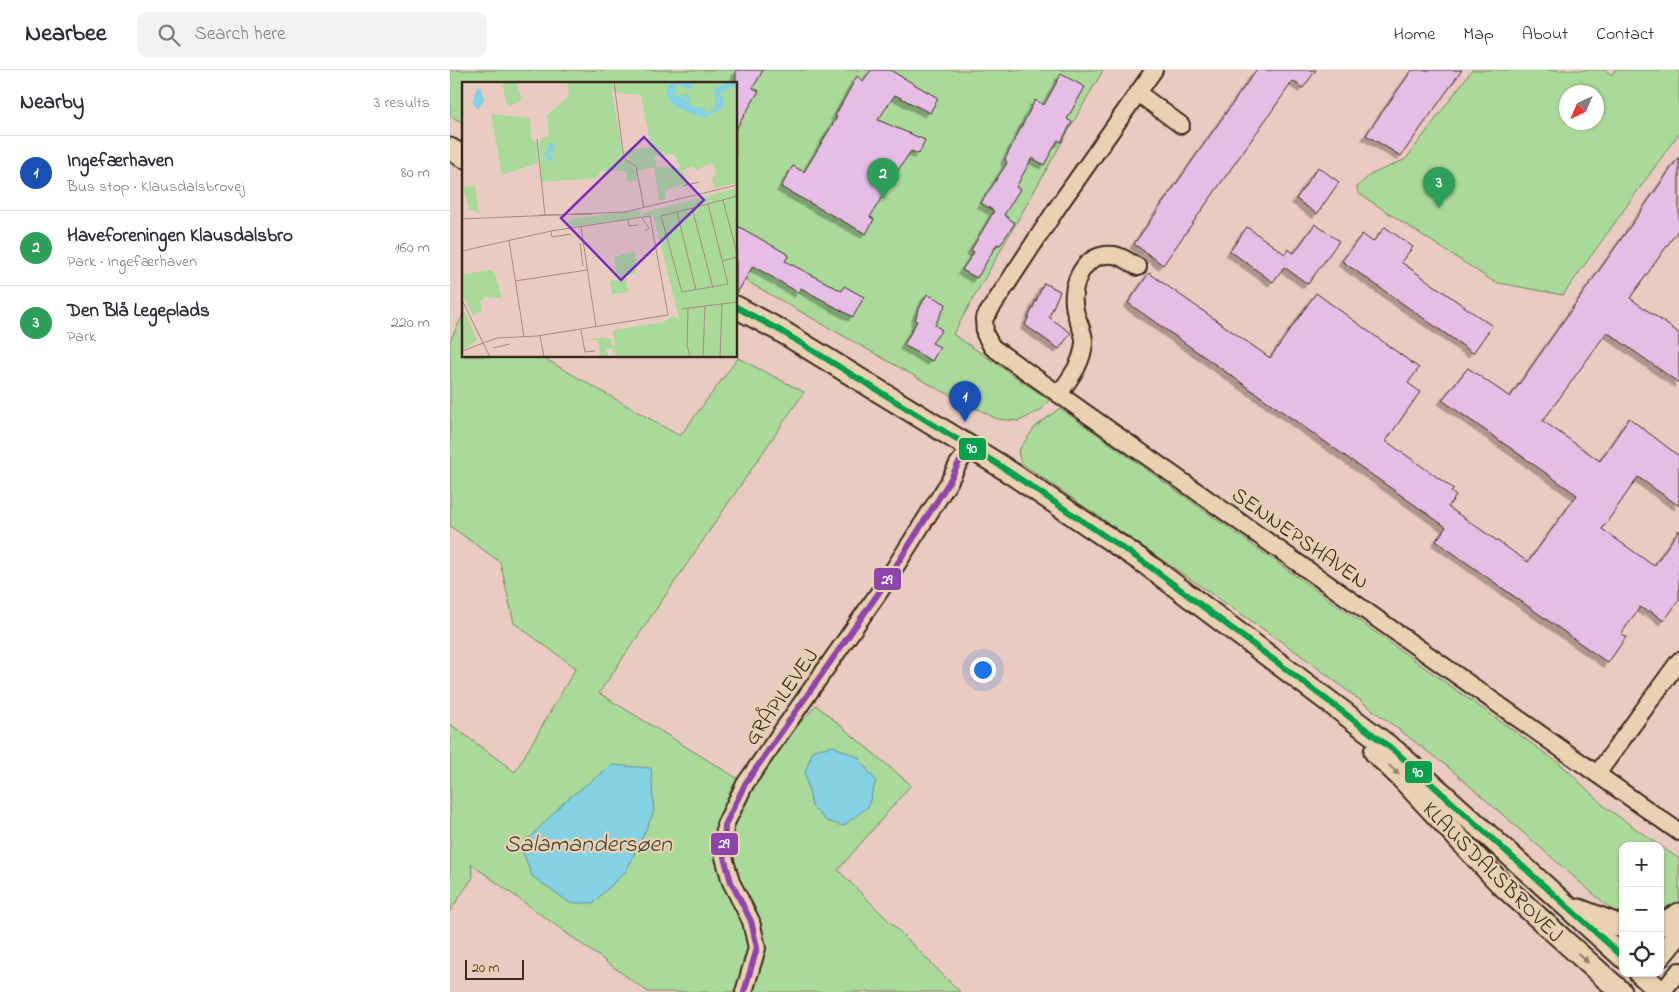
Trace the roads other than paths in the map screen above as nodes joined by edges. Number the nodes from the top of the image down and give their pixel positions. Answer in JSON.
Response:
{"nodes":[{"id":1,"x":1154,"y":70,"type":"edge"},
{"id":2,"x":1138,"y":93,"type":"junction"},
{"id":3,"x":1181,"y":125,"type":"dead end"},
{"id":4,"x":450,"y":149,"type":"edge"},
{"id":5,"x":462,"y":156,"type":"edge"},
{"id":6,"x":1138,"y":266,"type":"dead end"},
{"id":7,"x":738,"y":308,"type":"edge"},
{"id":8,"x":1059,"y":394,"type":"junction"},
{"id":9,"x":971,"y":447,"type":"junction"},
{"id":10,"x":1679,"y":661,"type":"edge"},
{"id":11,"x":1281,"y":666,"type":"junction"},
{"id":12,"x":1598,"y":774,"type":"junction"},
{"id":13,"x":1679,"y":832,"type":"edge"},
{"id":14,"x":1564,"y":904,"type":"junction"},
{"id":15,"x":1679,"y":914,"type":"edge"},
{"id":16,"x":1664,"y":923,"type":"edge"},
{"id":17,"x":1619,"y":925,"type":"edge"},
{"id":18,"x":1679,"y":933,"type":"edge"},
{"id":19,"x":1664,"y":951,"type":"edge"},
{"id":20,"x":1619,"y":953,"type":"edge"},
{"id":21,"x":1679,"y":971,"type":"edge"},
{"id":22,"x":1640,"y":977,"type":"edge"},
{"id":23,"x":1645,"y":977,"type":"edge"},
{"id":24,"x":744,"y":992,"type":"edge"},
{"id":25,"x":1621,"y":992,"type":"edge"},
{"id":26,"x":1627,"y":992,"type":"edge"},
{"id":27,"x":1661,"y":992,"type":"edge"}],
"edges":[{"from":1,"to":2,"type":"street"},
{"from":2,"to":3,"type":"street"},
{"from":2,"to":8,"type":"street","name":"SENNEPSHAVEN"},
{"from":4,"to":5,"type":"street"},
{"from":6,"to":8,"type":"street"},
{"from":7,"to":9,"type":"street","name":"KLAUSDALSBROVEJ"},
{"from":8,"to":12,"type":"street","name":"SENNEPSHAVEN"},
{"from":9,"to":11,"type":"street","name":"KLAUSDALSBROVEJ"},
{"from":9,"to":24,"type":"street","name":"GRÅPILEVEJ"},
{"from":10,"to":12,"type":"street"},
{"from":11,"to":14,"type":"street","name":"KLAUSDALSBROVEJ"},
{"from":11,"to":25,"type":"street","name":"KLAUSDALSBROVEJ","one_way":true},
{"from":12,"to":13,"type":"street","name":"SENNEPSHAVEN"},
{"from":14,"to":17,"type":"street"},
{"from":14,"to":20,"type":"street","name":"KLAUSDALSBROVEJ"},
{"from":15,"to":16,"type":"street"},
{"from":18,"to":19,"type":"street"},
{"from":21,"to":27,"type":"street"},
{"from":22,"to":26,"type":"street"},
{"from":23,"to":27,"type":"street"}]}
